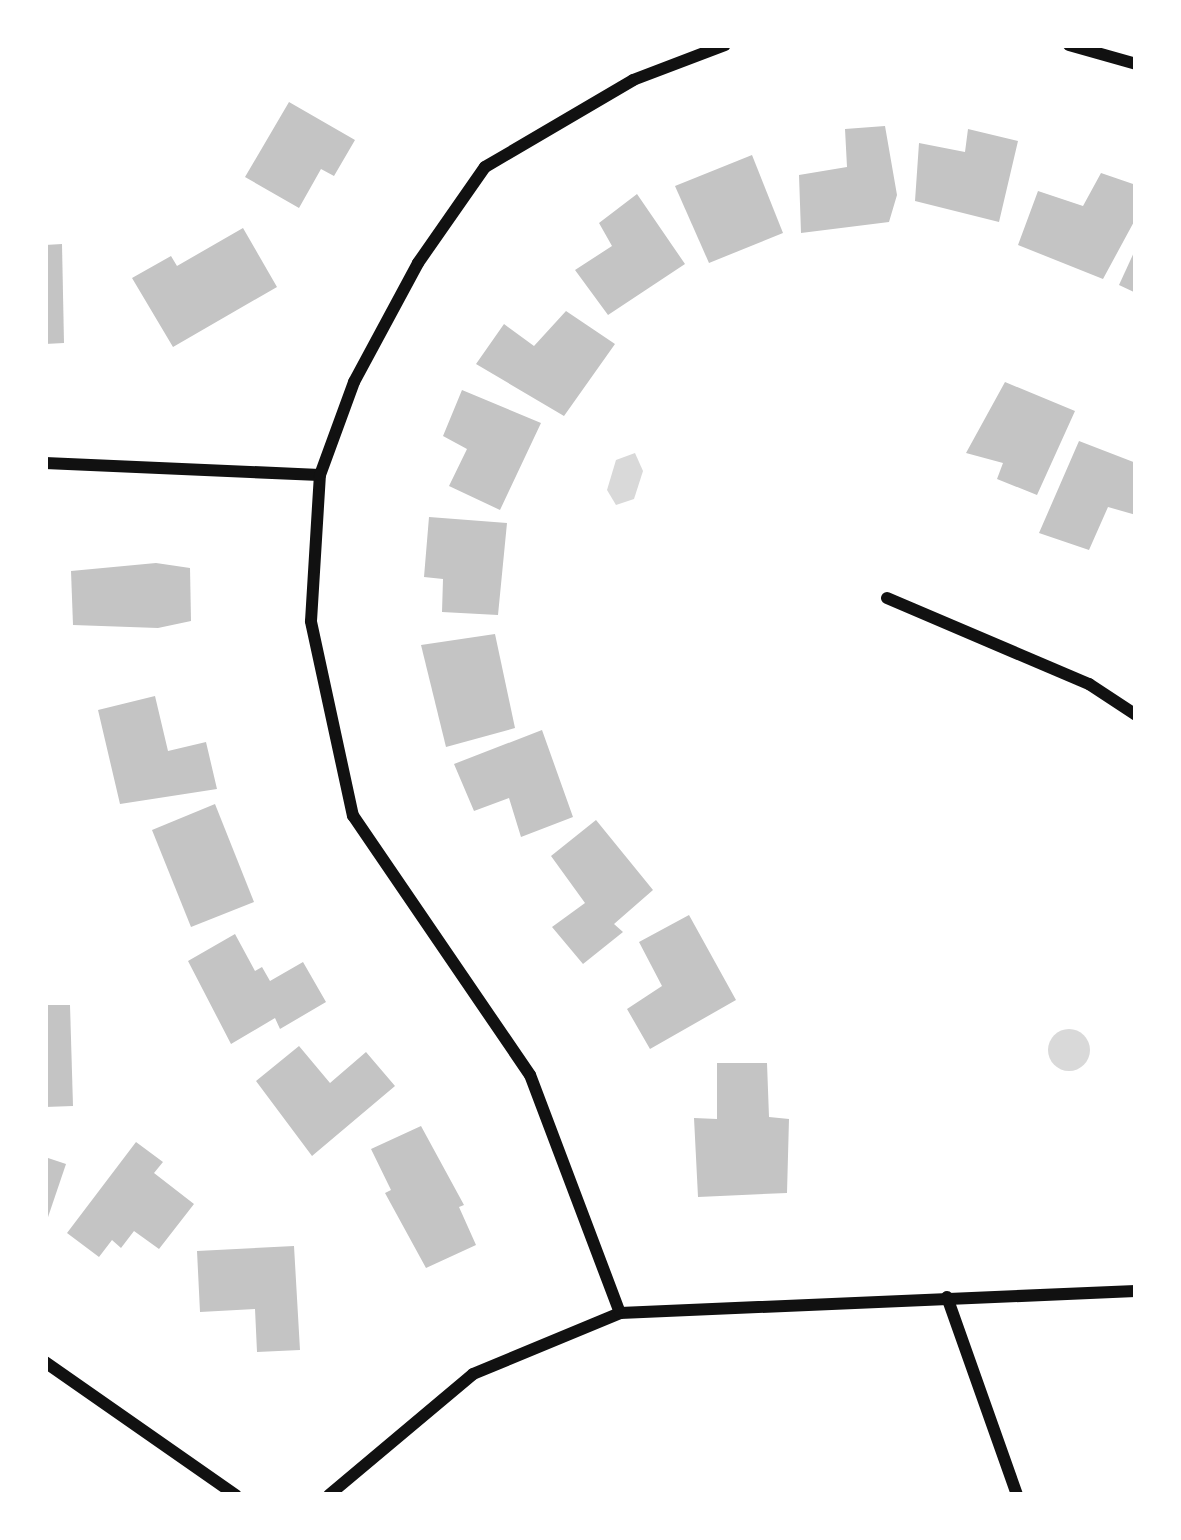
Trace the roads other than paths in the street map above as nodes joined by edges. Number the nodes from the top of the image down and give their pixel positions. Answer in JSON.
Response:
{"nodes":[{"id":1,"x":725,"y":45,"type":"edge"},
{"id":2,"x":1069,"y":45,"type":"edge"},
{"id":3,"x":1136,"y":64,"type":"edge"},
{"id":4,"x":45,"y":463,"type":"edge"},
{"id":5,"x":320,"y":476,"type":"junction"},
{"id":6,"x":887,"y":598,"type":"dead end"},
{"id":7,"x":1136,"y":716,"type":"edge"},
{"id":8,"x":1136,"y":1291,"type":"edge"},
{"id":9,"x":947,"y":1297,"type":"junction"},
{"id":10,"x":620,"y":1313,"type":"junction"},
{"id":11,"x":45,"y":1362,"type":"edge"},
{"id":12,"x":236,"y":1495,"type":"edge"},
{"id":13,"x":329,"y":1495,"type":"edge"},
{"id":14,"x":1017,"y":1495,"type":"edge"}],
"edges":[{"from":1,"to":5,"type":"street"},
{"from":2,"to":3,"type":"street"},
{"from":4,"to":5,"type":"street"},
{"from":5,"to":10,"type":"street"},
{"from":6,"to":7,"type":"street"},
{"from":8,"to":9,"type":"street"},
{"from":9,"to":10,"type":"street"},
{"from":9,"to":14,"type":"street"},
{"from":10,"to":13,"type":"street"},
{"from":11,"to":12,"type":"street"}]}
